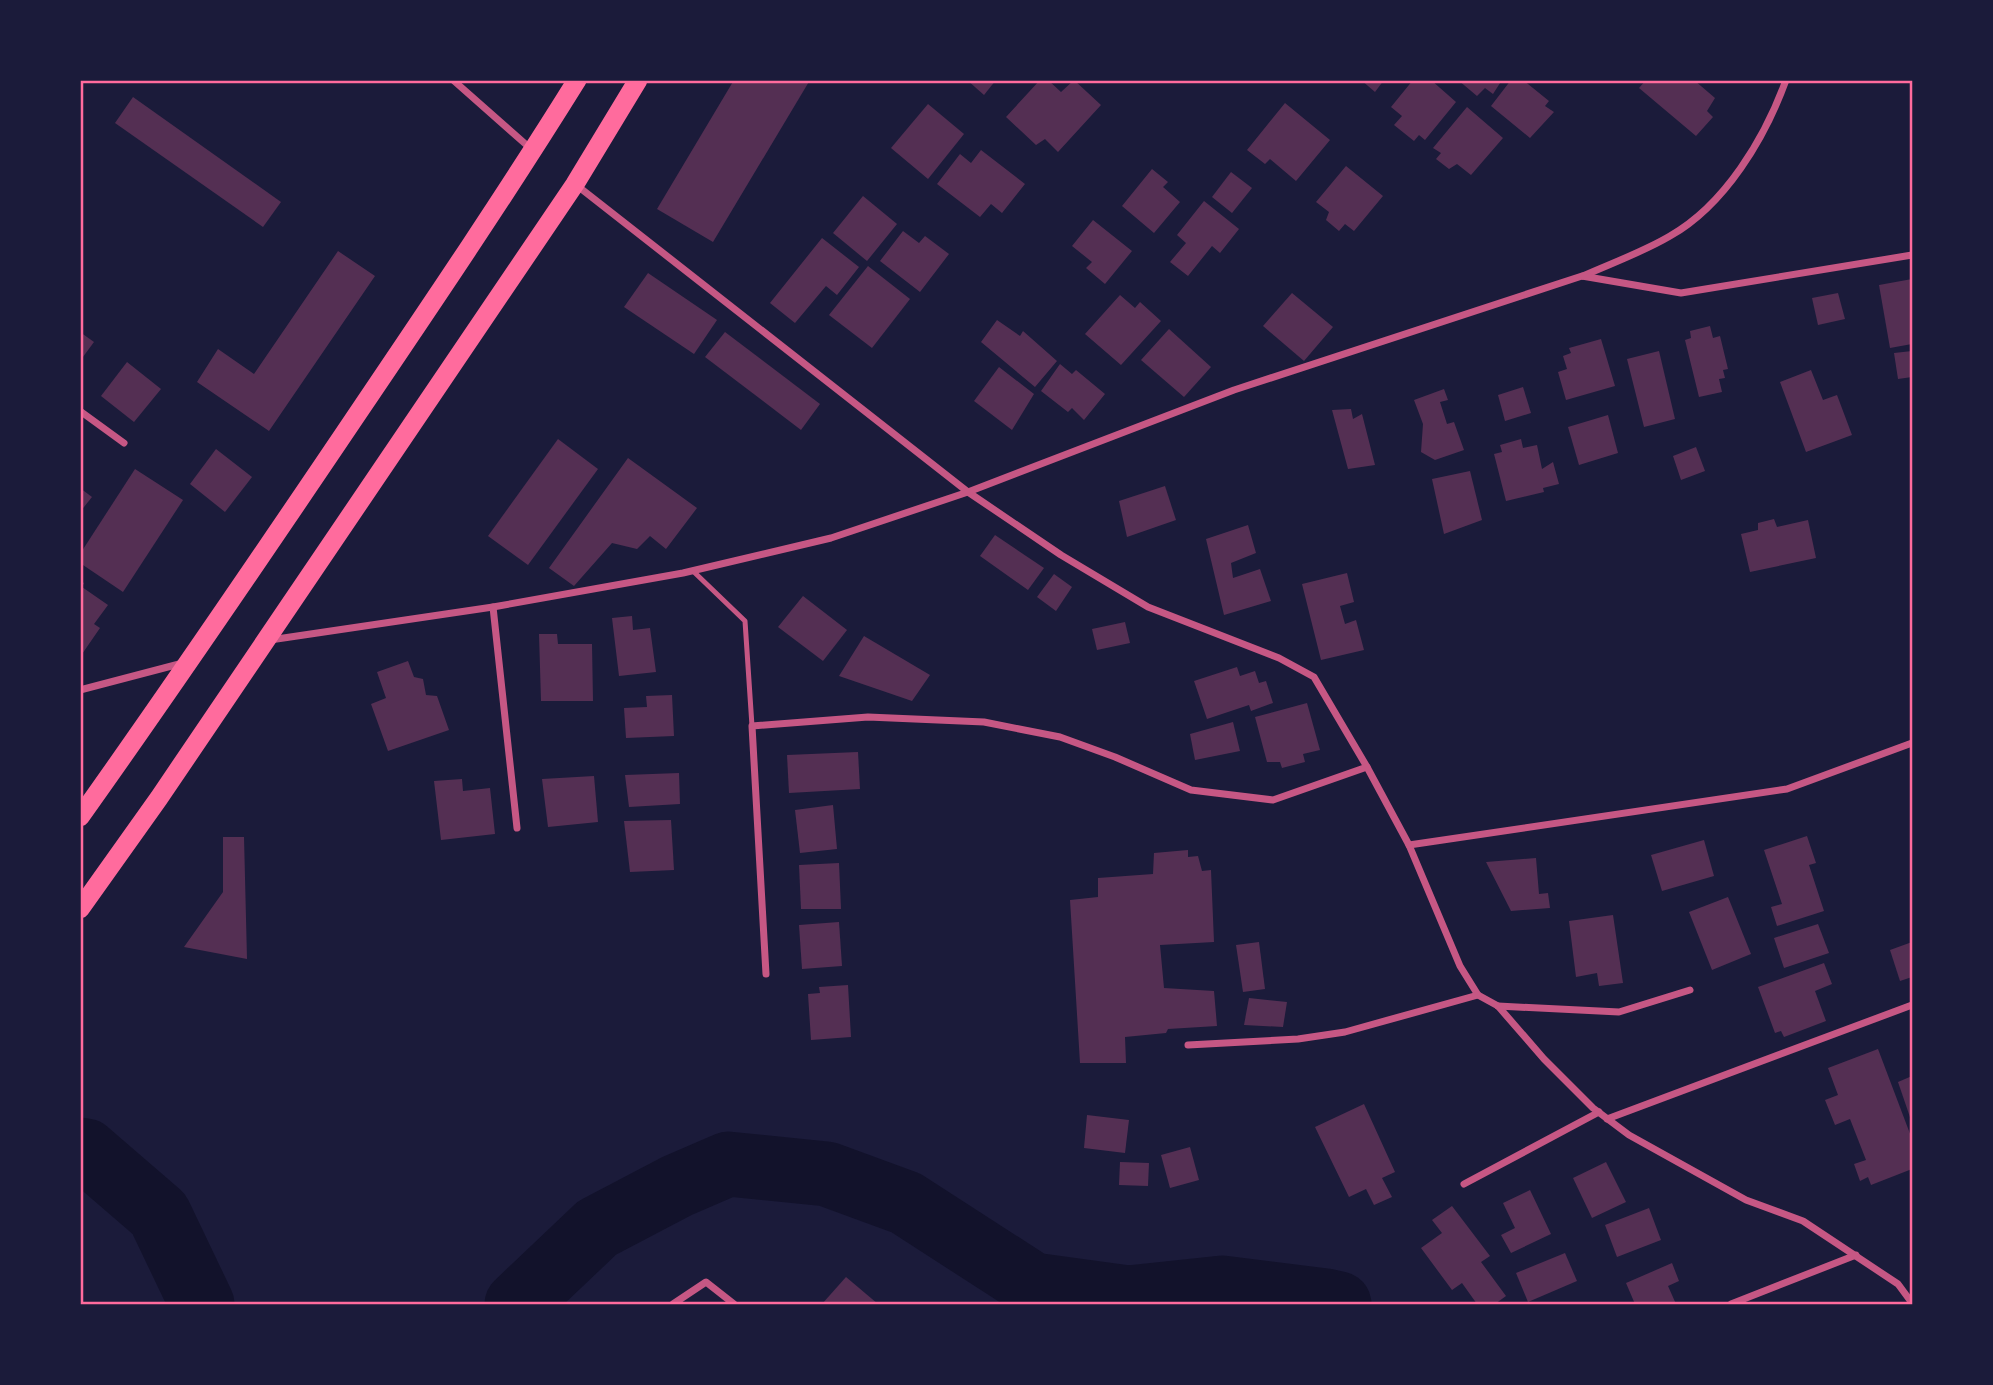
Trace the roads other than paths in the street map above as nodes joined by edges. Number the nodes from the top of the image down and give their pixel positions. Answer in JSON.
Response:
{"nodes":[{"id":1,"x":453,"y":80,"type":"edge"},
{"id":2,"x":577,"y":80,"type":"edge"},
{"id":3,"x":638,"y":80,"type":"edge"},
{"id":4,"x":1786,"y":80,"type":"edge"},
{"id":5,"x":533,"y":151,"type":"junction"},
{"id":6,"x":575,"y":184,"type":"junction"},
{"id":7,"x":1913,"y":255,"type":"edge"},
{"id":8,"x":1582,"y":276,"type":"junction"},
{"id":9,"x":80,"y":411,"type":"edge"},
{"id":10,"x":124,"y":443,"type":"dead end"},
{"id":11,"x":968,"y":492,"type":"junction"},
{"id":12,"x":693,"y":571,"type":"junction"},
{"id":13,"x":493,"y":607,"type":"junction"},
{"id":14,"x":265,"y":641,"type":"junction"},
{"id":15,"x":191,"y":661,"type":"junction"},
{"id":16,"x":80,"y":690,"type":"edge"},
{"id":17,"x":751,"y":726,"type":"junction"},
{"id":18,"x":1913,"y":743,"type":"edge"},
{"id":19,"x":1367,"y":767,"type":"junction"},
{"id":20,"x":80,"y":817,"type":"edge"},
{"id":21,"x":517,"y":828,"type":"dead end"},
{"id":22,"x":1409,"y":845,"type":"junction"},
{"id":23,"x":80,"y":909,"type":"edge"},
{"id":24,"x":766,"y":974,"type":"dead end"},
{"id":25,"x":1690,"y":990,"type":"dead end"},
{"id":26,"x":1478,"y":995,"type":"junction"},
{"id":27,"x":1913,"y":1005,"type":"edge"},
{"id":28,"x":1498,"y":1006,"type":"junction"},
{"id":29,"x":1188,"y":1045,"type":"dead end"},
{"id":30,"x":1599,"y":1112,"type":"junction"},
{"id":31,"x":1607,"y":1119,"type":"junction"},
{"id":32,"x":1464,"y":1184,"type":"dead end"},
{"id":33,"x":1856,"y":1255,"type":"junction"},
{"id":34,"x":1913,"y":1303,"type":"edge"},
{"id":35,"x":673,"y":1304,"type":"edge"},
{"id":36,"x":734,"y":1304,"type":"edge"},
{"id":37,"x":1731,"y":1304,"type":"edge"}],
"edges":[{"from":1,"to":5,"type":"street"},
{"from":2,"to":5,"type":"highway"},
{"from":3,"to":6,"type":"highway"},
{"from":4,"to":8,"type":"street"},
{"from":5,"to":15,"type":"highway"},
{"from":6,"to":11,"type":"street"},
{"from":6,"to":14,"type":"highway"},
{"from":7,"to":8,"type":"street"},
{"from":8,"to":11,"type":"street"},
{"from":9,"to":10,"type":"street"},
{"from":11,"to":12,"type":"street"},
{"from":11,"to":19,"type":"street"},
{"from":12,"to":13,"type":"street"},
{"from":12,"to":17,"type":"lane"},
{"from":13,"to":14,"type":"street"},
{"from":13,"to":21,"type":"street"},
{"from":14,"to":23,"type":"highway"},
{"from":15,"to":16,"type":"street"},
{"from":15,"to":20,"type":"highway"},
{"from":17,"to":19,"type":"street"},
{"from":17,"to":24,"type":"street"},
{"from":18,"to":22,"type":"street"},
{"from":19,"to":22,"type":"street"},
{"from":22,"to":26,"type":"street"},
{"from":25,"to":28,"type":"street"},
{"from":26,"to":28,"type":"street"},
{"from":26,"to":29,"type":"street"},
{"from":27,"to":31,"type":"street"},
{"from":28,"to":30,"type":"street"},
{"from":30,"to":31,"type":"street"},
{"from":30,"to":32,"type":"street"},
{"from":31,"to":33,"type":"street"},
{"from":33,"to":34,"type":"street"},
{"from":33,"to":37,"type":"street"},
{"from":35,"to":36,"type":"street"}]}
